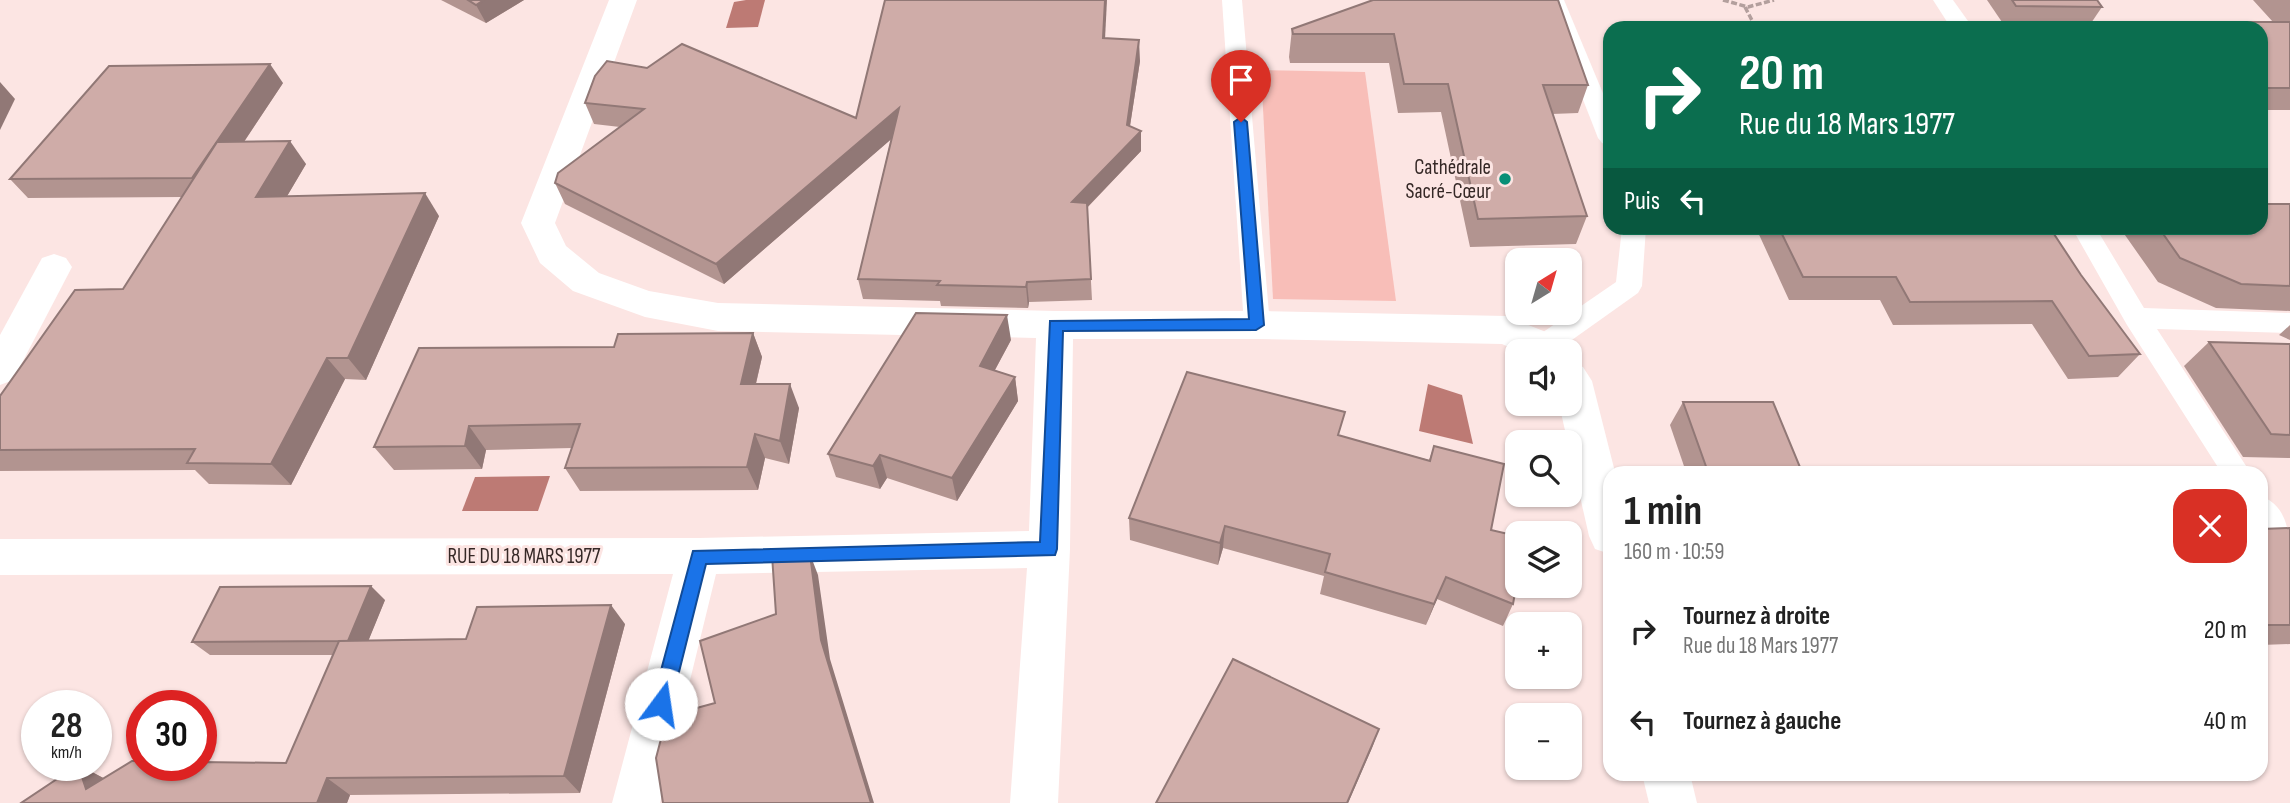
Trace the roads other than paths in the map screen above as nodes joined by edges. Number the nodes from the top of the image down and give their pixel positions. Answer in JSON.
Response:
{"nodes":[{"id":1,"x":623,"y":0,"type":"edge"},
{"id":2,"x":1232,"y":0,"type":"edge"},
{"id":3,"x":1554,"y":0,"type":"edge"},
{"id":4,"x":1942,"y":0,"type":"edge"},
{"id":5,"x":1957,"y":21,"type":"edge"},
{"id":6,"x":1603,"y":121,"type":"edge"},
{"id":7,"x":1633,"y":235,"type":"edge"},
{"id":8,"x":2088,"y":235,"type":"edge"},
{"id":9,"x":54,"y":267,"type":"dead end"},
{"id":10,"x":2136,"y":317,"type":"junction"},
{"id":11,"x":2290,"y":323,"type":"edge"},
{"id":12,"x":1055,"y":325,"type":"junction"},
{"id":13,"x":1256,"y":325,"type":"junction"},
{"id":14,"x":1524,"y":339,"type":"edge"},
{"id":15,"x":1558,"y":339,"type":"edge"},
{"id":16,"x":0,"y":370,"type":"edge"},
{"id":17,"x":1581,"y":416,"type":"edge"},
{"id":18,"x":2232,"y":466,"type":"edge"},
{"id":19,"x":1603,"y":507,"type":"edge"},
{"id":20,"x":2268,"y":519,"type":"edge"},
{"id":21,"x":1049,"y":549,"type":"junction"},
{"id":22,"x":2290,"y":552,"type":"edge"},
{"id":23,"x":0,"y":556,"type":"edge"},
{"id":24,"x":699,"y":556,"type":"junction"},
{"id":25,"x":1668,"y":781,"type":"edge"},
{"id":26,"x":636,"y":803,"type":"edge"},
{"id":27,"x":1034,"y":803,"type":"edge"},
{"id":28,"x":1673,"y":803,"type":"edge"}],
"edges":[{"from":1,"to":12,"type":"street"},
{"from":2,"to":13,"type":"lane"},
{"from":3,"to":6,"type":"lane"},
{"from":4,"to":5,"type":"lane"},
{"from":7,"to":15,"type":"lane"},
{"from":8,"to":10,"type":"lane"},
{"from":9,"to":16,"type":"street"},
{"from":10,"to":11,"type":"lane"},
{"from":10,"to":18,"type":"lane"},
{"from":12,"to":13,"type":"street"},
{"from":12,"to":21,"type":"street"},
{"from":13,"to":14,"type":"street"},
{"from":17,"to":19,"type":"street"},
{"from":20,"to":22,"type":"lane"},
{"from":21,"to":24,"type":"street","name":"RUE DU 18 MARS 1977"},
{"from":21,"to":27,"type":"street"},
{"from":23,"to":24,"type":"street","name":"RUE DU 18 MARS 1977"},
{"from":24,"to":26,"type":"street"},
{"from":25,"to":28,"type":"street"}]}
